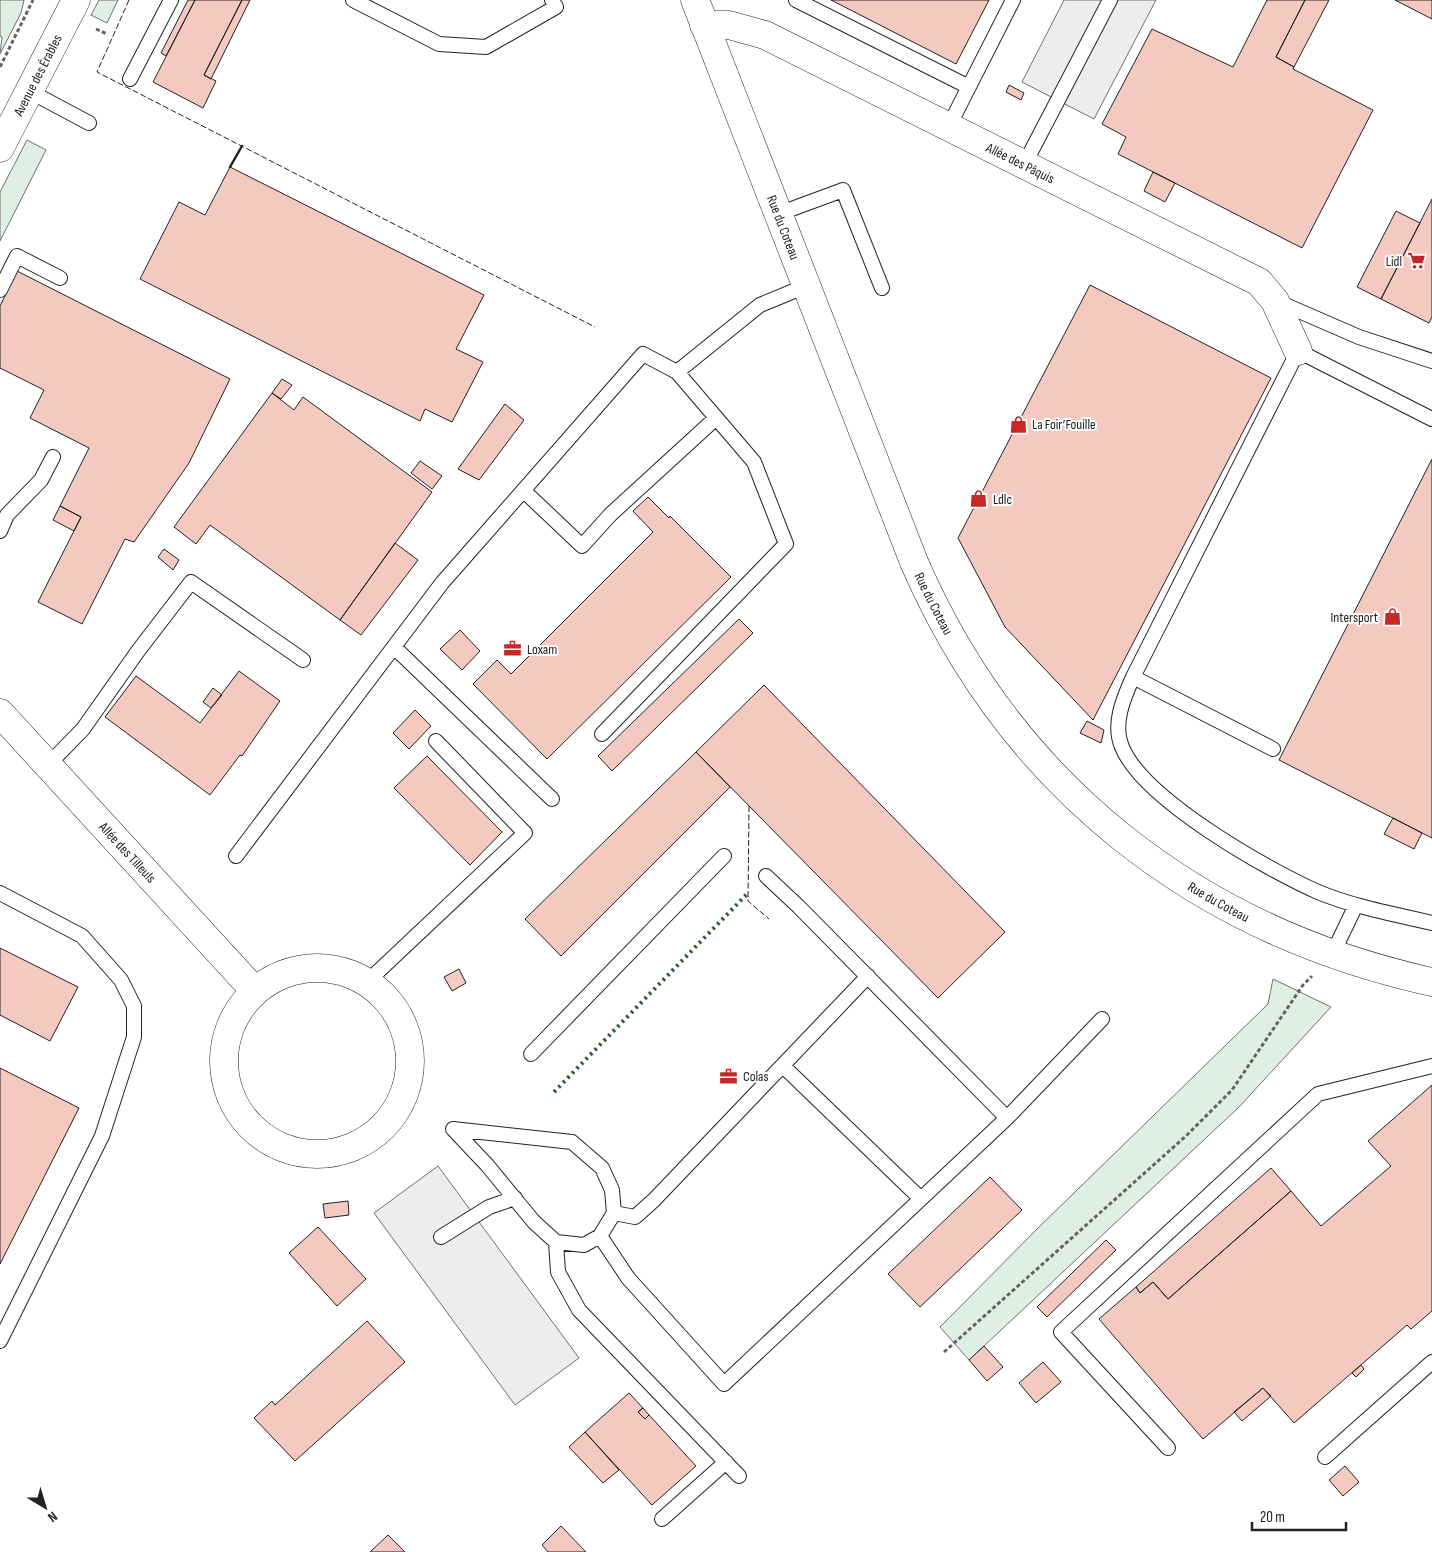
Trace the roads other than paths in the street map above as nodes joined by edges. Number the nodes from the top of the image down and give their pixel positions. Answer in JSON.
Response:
{"nodes":[{"id":1,"x":76,"y":0,"type":"edge"},
{"id":2,"x":171,"y":0,"type":"edge"},
{"id":3,"x":353,"y":0,"type":"edge"},
{"id":4,"x":552,"y":0,"type":"edge"},
{"id":5,"x":796,"y":0,"type":"edge"},
{"id":6,"x":1013,"y":0,"type":"edge"},
{"id":7,"x":1110,"y":0,"type":"edge"},
{"id":8,"x":700,"y":12,"type":"edge"},
{"id":9,"x":130,"y":79,"type":"dead end"},
{"id":10,"x":969,"y":87,"type":"junction"},
{"id":11,"x":30,"y":91,"type":"junction"},
{"id":12,"x":89,"y":123,"type":"dead end"},
{"id":13,"x":948,"y":128,"type":"junction"},
{"id":14,"x":0,"y":148,"type":"edge"},
{"id":15,"x":1024,"y":165,"type":"junction"},
{"id":16,"x":778,"y":214,"type":"junction"},
{"id":17,"x":60,"y":278,"type":"dead end"},
{"id":18,"x":806,"y":286,"type":"junction"},
{"id":19,"x":882,"y":288,"type":"dead end"},
{"id":20,"x":0,"y":290,"type":"edge"},
{"id":21,"x":1275,"y":301,"type":"junction"},
{"id":22,"x":1298,"y":351,"type":"junction"},
{"id":23,"x":1432,"y":361,"type":"edge"},
{"id":24,"x":677,"y":372,"type":"junction"},
{"id":25,"x":716,"y":418,"type":"junction"},
{"id":26,"x":1432,"y":419,"type":"edge"},
{"id":27,"x":53,"y":457,"type":"dead end"},
{"id":28,"x":524,"y":492,"type":"junction"},
{"id":29,"x":0,"y":531,"type":"edge"},
{"id":30,"x":394,"y":648,"type":"junction"},
{"id":31,"x":303,"y":660,"type":"dead end"},
{"id":32,"x":1133,"y":677,"type":"junction"},
{"id":33,"x":0,"y":713,"type":"edge"},
{"id":34,"x":602,"y":734,"type":"dead end"},
{"id":35,"x":436,"y":741,"type":"dead end"},
{"id":36,"x":1273,"y":748,"type":"dead end"},
{"id":37,"x":48,"y":765,"type":"junction"},
{"id":38,"x":552,"y":799,"type":"dead end"},
{"id":39,"x":236,"y":856,"type":"dead end"},
{"id":40,"x":724,"y":856,"type":"dead end"},
{"id":41,"x":766,"y":876,"type":"dead end"},
{"id":42,"x":0,"y":893,"type":"edge"},
{"id":43,"x":1356,"y":905,"type":"junction"},
{"id":44,"x":1432,"y":922,"type":"edge"},
{"id":45,"x":1332,"y":955,"type":"junction"},
{"id":46,"x":868,"y":976,"type":"junction"},
{"id":47,"x":367,"y":982,"type":"junction"},
{"id":48,"x":1432,"y":982,"type":"edge"},
{"id":49,"x":255,"y":991,"type":"junction"},
{"id":50,"x":1102,"y":1019,"type":"dead end"},
{"id":51,"x":531,"y":1054,"type":"dead end"},
{"id":52,"x":784,"y":1066,"type":"junction"},
{"id":53,"x":1432,"y":1066,"type":"edge"},
{"id":54,"x":1008,"y":1118,"type":"junction"},
{"id":55,"x":515,"y":1198,"type":"junction"},
{"id":56,"x":921,"y":1199,"type":"junction"},
{"id":57,"x":614,"y":1213,"type":"junction"},
{"id":58,"x":600,"y":1236,"type":"junction"},
{"id":59,"x":441,"y":1237,"type":"dead end"},
{"id":60,"x":556,"y":1242,"type":"junction"},
{"id":61,"x":0,"y":1341,"type":"edge"},
{"id":62,"x":1432,"y":1362,"type":"edge"},
{"id":63,"x":1168,"y":1448,"type":"dead end"},
{"id":64,"x":1325,"y":1456,"type":"dead end"},
{"id":65,"x":726,"y":1462,"type":"junction"},
{"id":66,"x":740,"y":1476,"type":"dead end"},
{"id":67,"x":662,"y":1520,"type":"dead end"}],
"edges":[{"from":1,"to":11,"type":"street","name":"Avenue des Érables"},
{"from":2,"to":9,"type":"lane"},
{"from":3,"to":4,"type":"lane"},
{"from":5,"to":10,"type":"lane"},
{"from":6,"to":10,"type":"lane"},
{"from":7,"to":15,"type":"lane"},
{"from":8,"to":13,"type":"street","name":"Allée des Pâquis"},
{"from":8,"to":16,"type":"street","name":"Rue du Coteau"},
{"from":10,"to":13,"type":"lane"},
{"from":11,"to":12,"type":"lane"},
{"from":11,"to":14,"type":"street","name":"Avenue des Érables"},
{"from":13,"to":15,"type":"street","name":"Allée des Pâquis"},
{"from":15,"to":21,"type":"street","name":"Allée des Pâquis"},
{"from":16,"to":18,"type":"street","name":"Rue du Coteau"},
{"from":16,"to":19,"type":"lane"},
{"from":17,"to":20,"type":"lane"},
{"from":18,"to":24,"type":"lane"},
{"from":18,"to":45,"type":"street","name":"Rue du Coteau"},
{"from":21,"to":22,"type":"street","name":"Allée des Pâquis"},
{"from":21,"to":23,"type":"lane"},
{"from":22,"to":26,"type":"lane"},
{"from":22,"to":32,"type":"lane"},
{"from":24,"to":25,"type":"lane"},
{"from":24,"to":28,"type":"lane"},
{"from":25,"to":28,"type":"lane"},
{"from":25,"to":34,"type":"lane"},
{"from":27,"to":29,"type":"lane"},
{"from":28,"to":30,"type":"lane"},
{"from":30,"to":38,"type":"lane"},
{"from":30,"to":39,"type":"lane"},
{"from":31,"to":37,"type":"lane"},
{"from":32,"to":36,"type":"lane"},
{"from":32,"to":43,"type":"lane"},
{"from":33,"to":37,"type":"street","name":"Allée des Tilleuls"},
{"from":35,"to":47,"type":"lane"},
{"from":37,"to":49,"type":"street","name":"Allée des Tilleuls"},
{"from":40,"to":51,"type":"lane"},
{"from":41,"to":46,"type":"lane"},
{"from":42,"to":61,"type":"lane"},
{"from":43,"to":44,"type":"lane"},
{"from":43,"to":45,"type":"lane"},
{"from":45,"to":48,"type":"street","name":"Rue du Coteau"},
{"from":46,"to":52,"type":"lane"},
{"from":46,"to":54,"type":"lane"},
{"from":47,"to":49,"type":"street"},
{"from":47,"to":49,"type":"street"},
{"from":50,"to":54,"type":"lane"},
{"from":52,"to":56,"type":"lane"},
{"from":52,"to":57,"type":"lane"},
{"from":53,"to":63,"type":"lane"},
{"from":54,"to":56,"type":"lane"},
{"from":55,"to":57,"type":"lane"},
{"from":55,"to":59,"type":"lane"},
{"from":55,"to":60,"type":"lane"},
{"from":56,"to":58,"type":"lane"},
{"from":57,"to":58,"type":"lane"},
{"from":58,"to":60,"type":"lane"},
{"from":60,"to":65,"type":"lane"},
{"from":62,"to":64,"type":"lane"},
{"from":65,"to":66,"type":"lane"},
{"from":65,"to":67,"type":"lane"}]}
